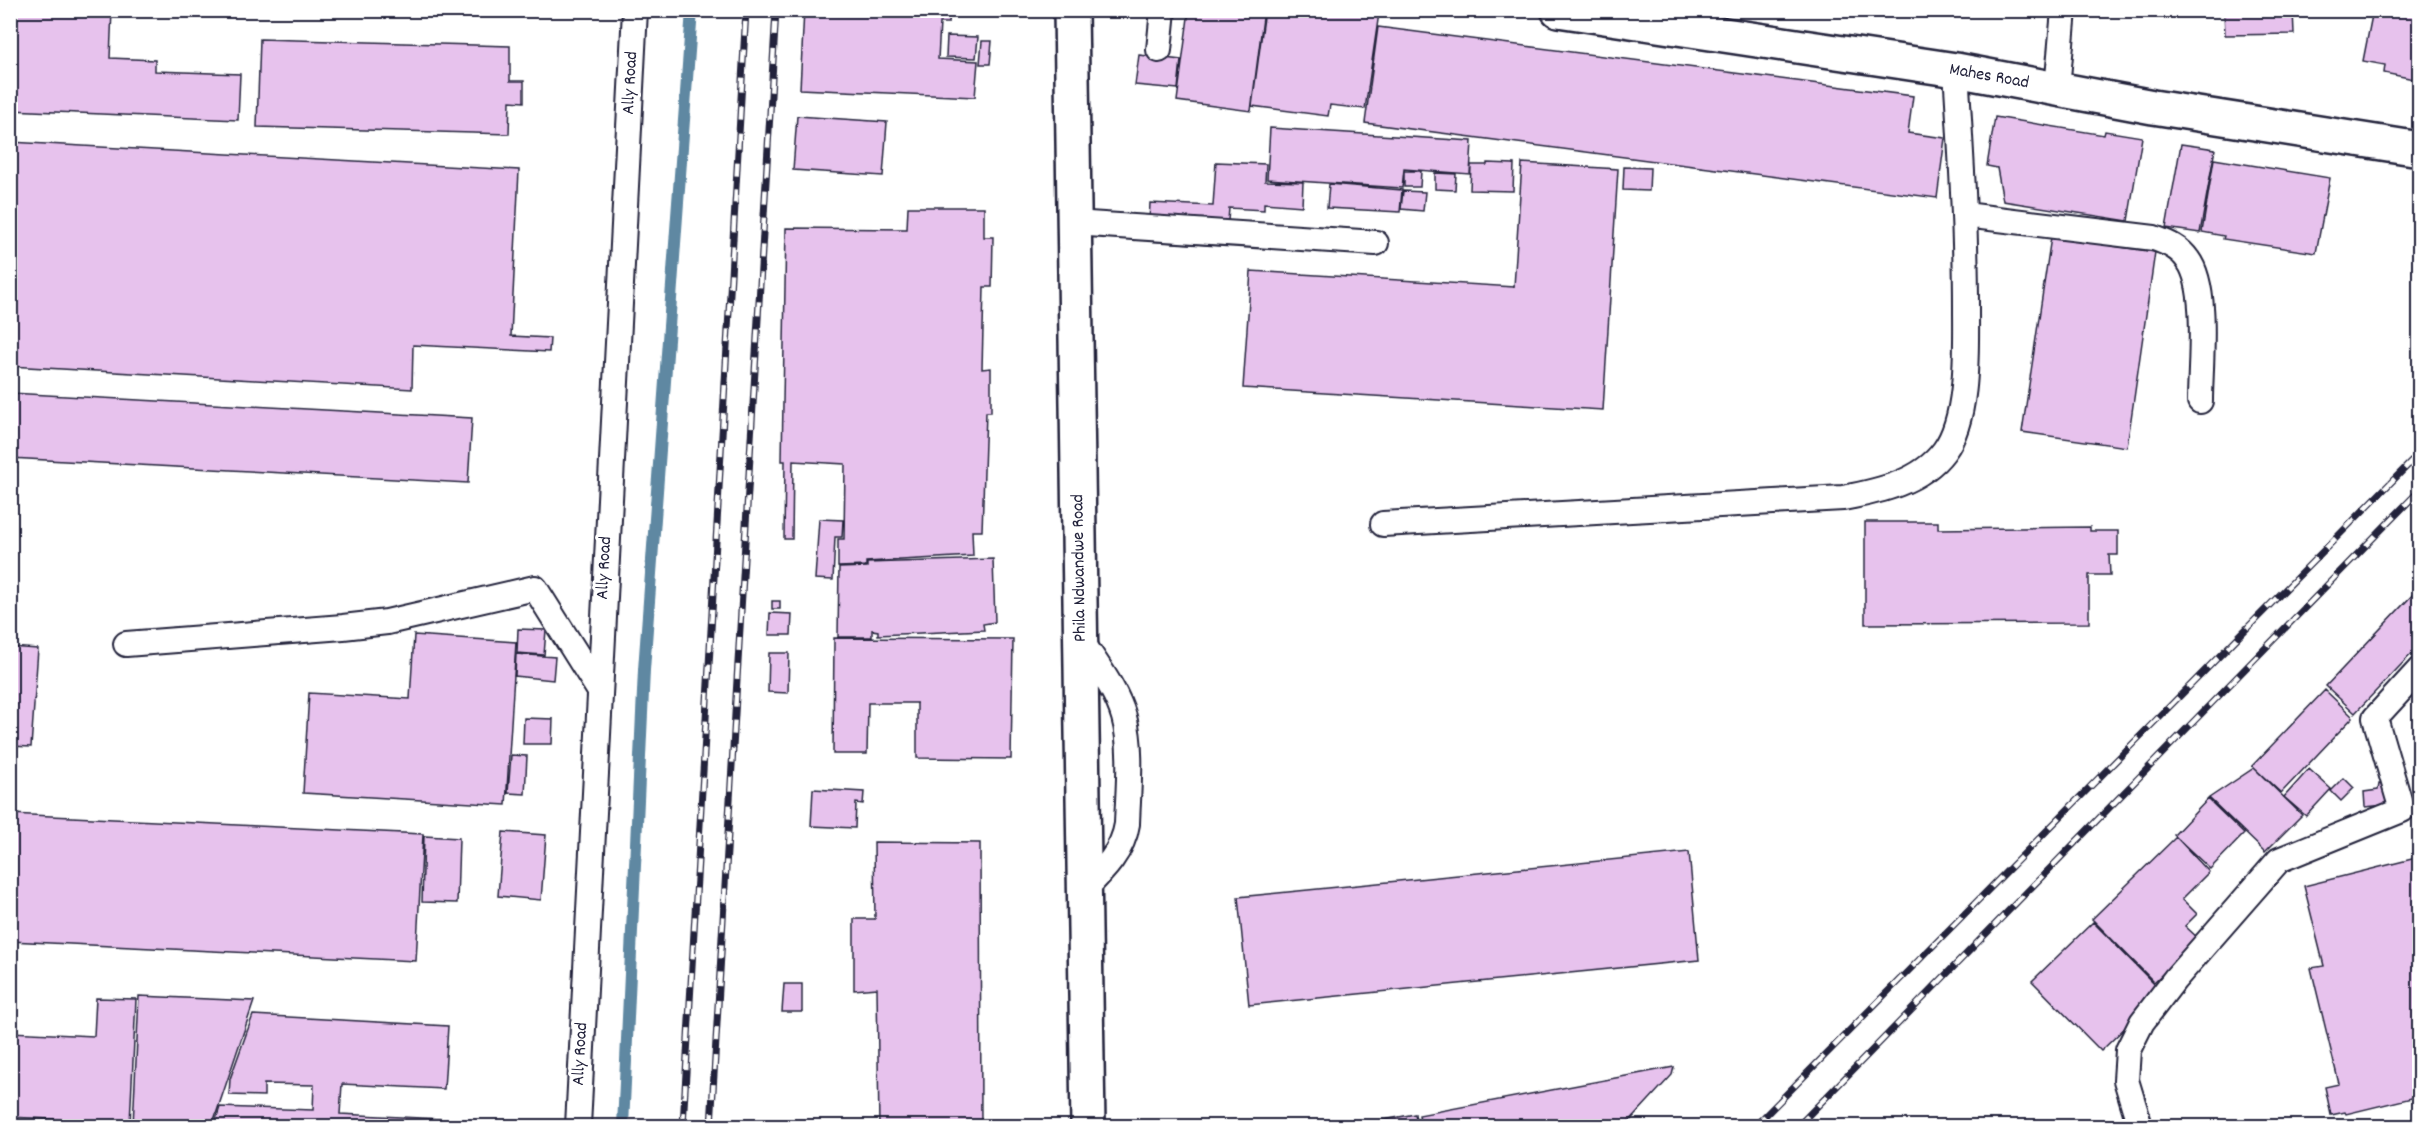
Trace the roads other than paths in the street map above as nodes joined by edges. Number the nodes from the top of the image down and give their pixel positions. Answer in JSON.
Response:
{"nodes":[{"id":1,"x":635,"y":10,"type":"edge"},
{"id":2,"x":1071,"y":10,"type":"edge"},
{"id":3,"x":1163,"y":10,"type":"edge"},
{"id":4,"x":1558,"y":10,"type":"edge"},
{"id":5,"x":2064,"y":10,"type":"edge"},
{"id":6,"x":1160,"y":50,"type":"dead end"},
{"id":7,"x":1956,"y":70,"type":"junction"},
{"id":8,"x":2057,"y":89,"type":"junction"},
{"id":9,"x":2420,"y":149,"type":"edge"},
{"id":10,"x":1965,"y":215,"type":"junction"},
{"id":11,"x":1073,"y":223,"type":"junction"},
{"id":12,"x":1376,"y":243,"type":"dead end"},
{"id":13,"x":2200,"y":401,"type":"dead end"},
{"id":14,"x":1383,"y":524,"type":"dead end"},
{"id":15,"x":1081,"y":640,"type":"junction"},
{"id":16,"x":126,"y":644,"type":"dead end"},
{"id":17,"x":2420,"y":669,"type":"edge"},
{"id":18,"x":599,"y":690,"type":"junction"},
{"id":19,"x":1085,"y":890,"type":"junction"},
{"id":20,"x":578,"y":1126,"type":"edge"},
{"id":21,"x":1088,"y":1126,"type":"edge"},
{"id":22,"x":2140,"y":1126,"type":"edge"}],
"edges":[{"from":1,"to":18,"type":"lane","name":"Ally Road"},
{"from":2,"to":11,"type":"street","name":"Phila Ndwandwe Road"},
{"from":3,"to":6,"type":"lane"},
{"from":4,"to":7,"type":"street","name":"Mahes Road"},
{"from":5,"to":8,"type":"lane"},
{"from":7,"to":8,"type":"street","name":"Mahes Road"},
{"from":7,"to":10,"type":"lane"},
{"from":8,"to":9,"type":"street","name":"Mahes Road"},
{"from":10,"to":13,"type":"lane"},
{"from":10,"to":14,"type":"lane"},
{"from":11,"to":12,"type":"lane"},
{"from":11,"to":15,"type":"street","name":"Phila Ndwandwe Road"},
{"from":15,"to":19,"type":"street","name":"Phila Ndwandwe Road"},
{"from":15,"to":19,"type":"lane"},
{"from":16,"to":18,"type":"lane"},
{"from":17,"to":22,"type":"lane"},
{"from":18,"to":20,"type":"lane","name":"Ally Road"},
{"from":19,"to":21,"type":"street","name":"Phila Ndwandwe Road"}]}
